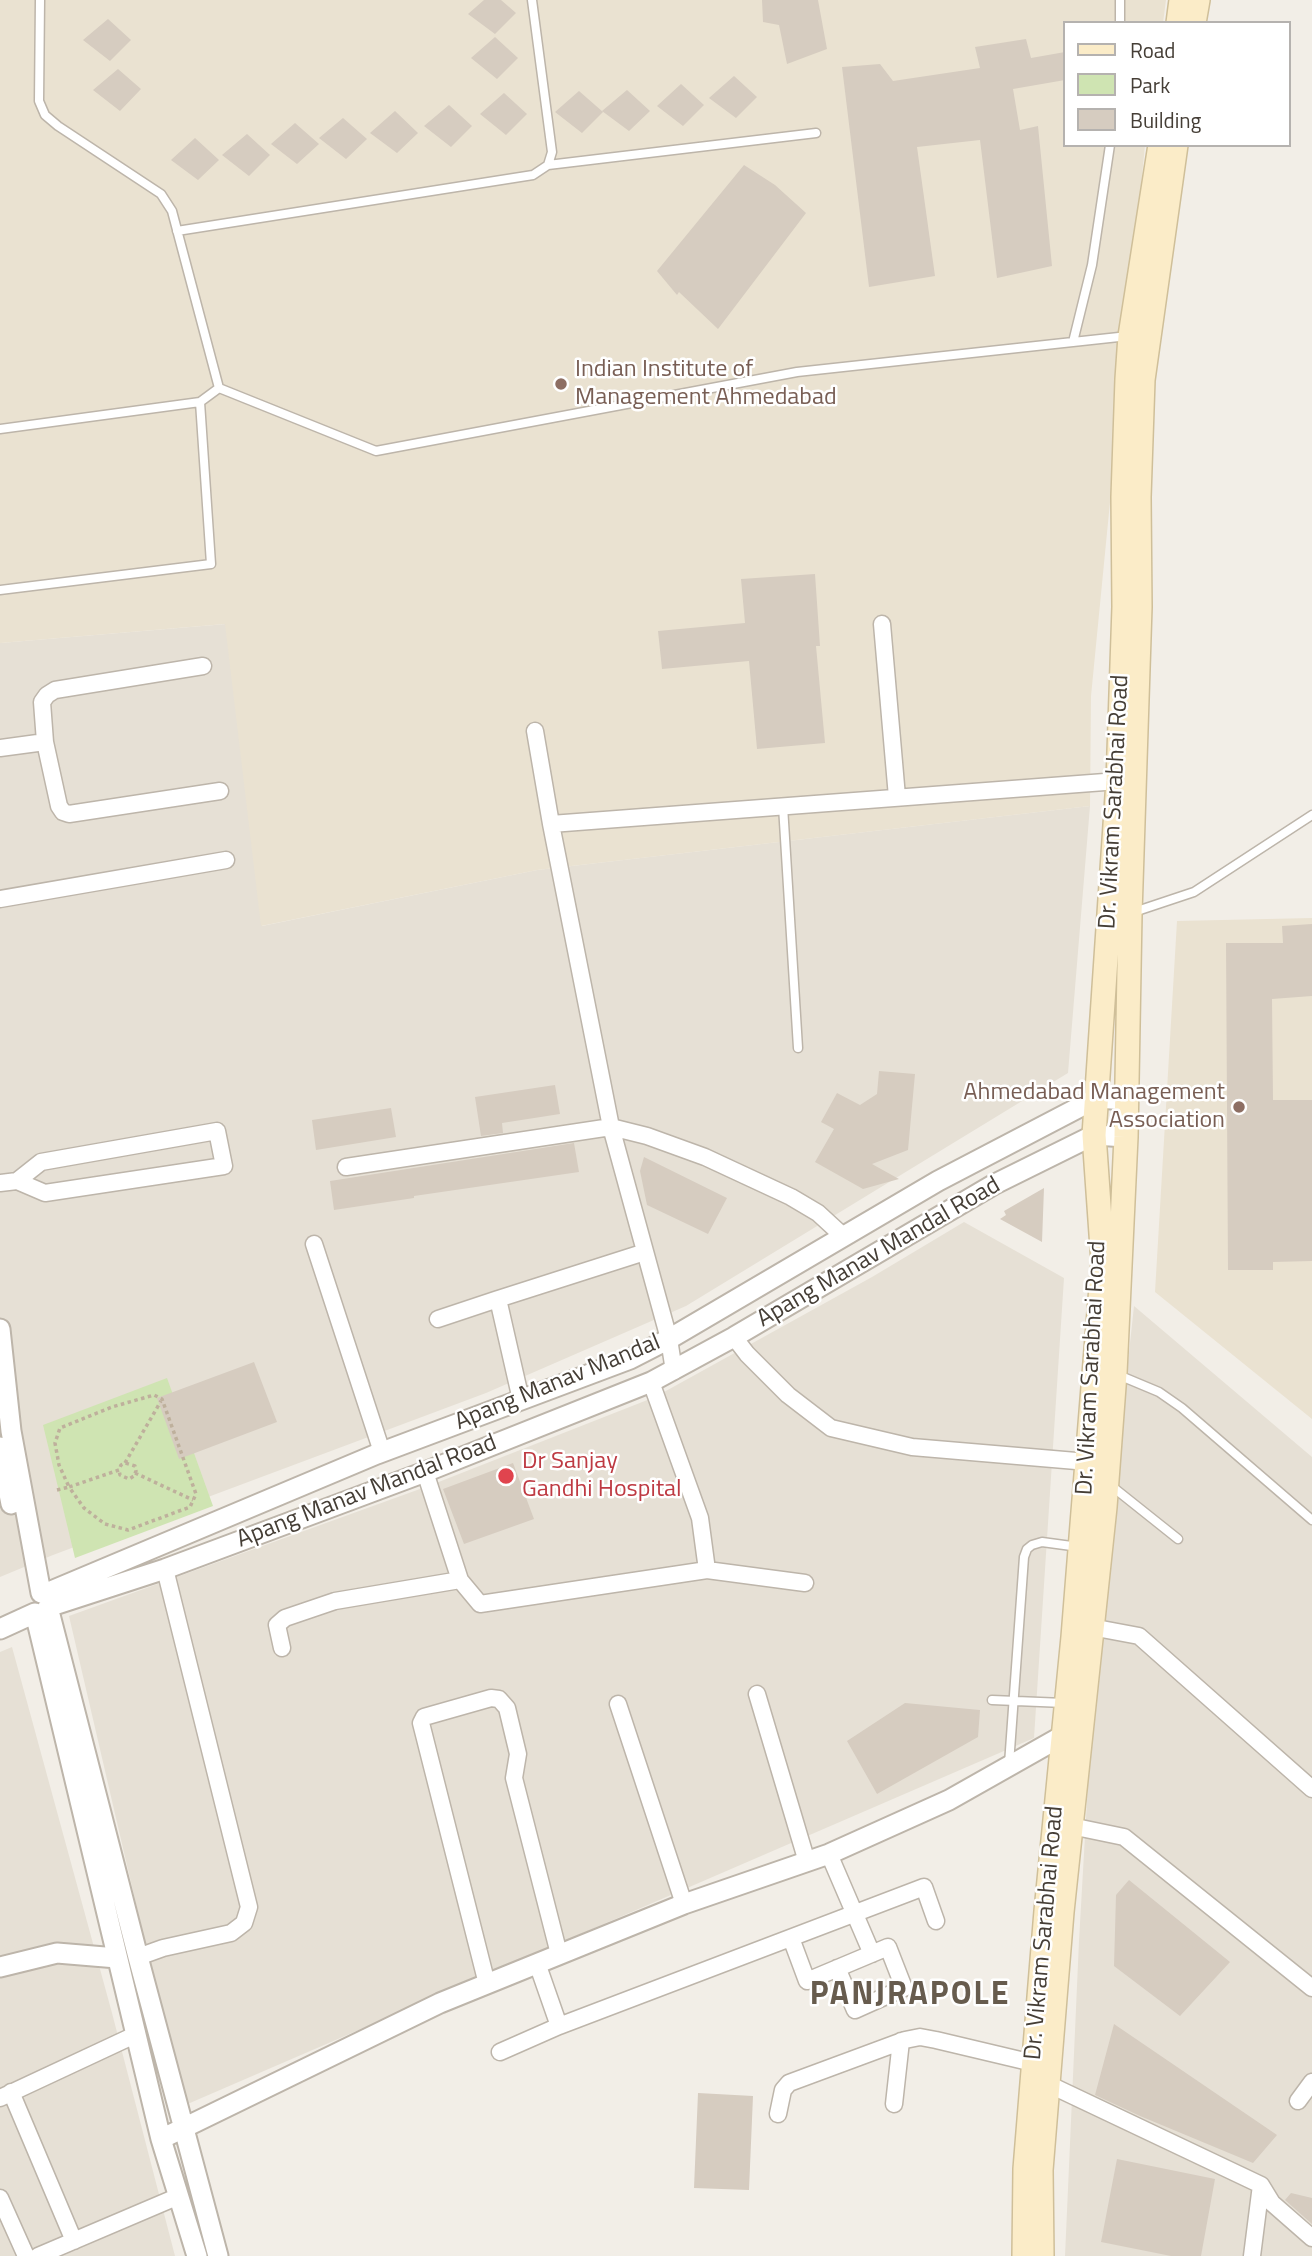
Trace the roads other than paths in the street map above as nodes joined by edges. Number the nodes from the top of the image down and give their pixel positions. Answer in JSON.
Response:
{"nodes":[{"id":1,"x":40,"y":0,"type":"edge"},
{"id":2,"x":532,"y":0,"type":"edge"},
{"id":3,"x":1121,"y":0,"type":"edge"},
{"id":4,"x":1181,"y":0,"type":"edge"},
{"id":5,"x":1198,"y":0,"type":"edge"},
{"id":6,"x":1120,"y":21,"type":"edge"},
{"id":7,"x":1178,"y":21,"type":"edge"},
{"id":8,"x":1194,"y":21,"type":"edge"},
{"id":9,"x":816,"y":133,"type":"dead end"},
{"id":10,"x":1110,"y":147,"type":"edge"},
{"id":11,"x":1160,"y":147,"type":"edge"},
{"id":12,"x":1176,"y":147,"type":"edge"},
{"id":13,"x":548,"y":165,"type":"junction"},
{"id":14,"x":177,"y":231,"type":"junction"},
{"id":15,"x":1140,"y":337,"type":"junction"},
{"id":16,"x":1073,"y":342,"type":"junction"},
{"id":17,"x":219,"y":388,"type":"junction"},
{"id":18,"x":200,"y":402,"type":"junction"},
{"id":19,"x":0,"y":429,"type":"edge"},
{"id":20,"x":0,"y":590,"type":"edge"},
{"id":21,"x":883,"y":624,"type":"dead end"},
{"id":22,"x":203,"y":666,"type":"dead end"},
{"id":23,"x":535,"y":730,"type":"dead end"},
{"id":24,"x":45,"y":741,"type":"junction"},
{"id":25,"x":0,"y":748,"type":"edge"},
{"id":26,"x":1118,"y":781,"type":"junction"},
{"id":27,"x":220,"y":792,"type":"dead end"},
{"id":28,"x":897,"y":797,"type":"junction"},
{"id":29,"x":783,"y":806,"type":"junction"},
{"id":30,"x":1312,"y":815,"type":"edge"},
{"id":31,"x":551,"y":824,"type":"junction"},
{"id":32,"x":226,"y":860,"type":"dead end"},
{"id":33,"x":0,"y":899,"type":"edge"},
{"id":34,"x":1120,"y":916,"type":"junction"},
{"id":35,"x":798,"y":1048,"type":"dead end"},
{"id":36,"x":1097,"y":1098,"type":"junction"},
{"id":37,"x":1126,"y":1100,"type":"junction"},
{"id":38,"x":611,"y":1127,"type":"junction"},
{"id":39,"x":1094,"y":1135,"type":"junction"},
{"id":40,"x":1126,"y":1137,"type":"junction"},
{"id":41,"x":346,"y":1167,"type":"dead end"},
{"id":42,"x":8,"y":1182,"type":"edge"},
{"id":43,"x":843,"y":1236,"type":"junction"},
{"id":44,"x":314,"y":1244,"type":"dead end"},
{"id":45,"x":645,"y":1252,"type":"junction"},
{"id":46,"x":498,"y":1300,"type":"junction"},
{"id":47,"x":438,"y":1319,"type":"dead end"},
{"id":48,"x":0,"y":1329,"type":"edge"},
{"id":49,"x":734,"y":1337,"type":"junction"},
{"id":50,"x":669,"y":1339,"type":"junction"},
{"id":51,"x":674,"y":1371,"type":"junction"},
{"id":52,"x":1115,"y":1373,"type":"junction"},
{"id":53,"x":651,"y":1382,"type":"junction"},
{"id":54,"x":521,"y":1400,"type":"junction"},
{"id":55,"x":0,"y":1447,"type":"edge"},
{"id":56,"x":379,"y":1453,"type":"junction"},
{"id":57,"x":1088,"y":1462,"type":"junction"},
{"id":58,"x":425,"y":1472,"type":"junction"},
{"id":59,"x":1107,"y":1482,"type":"junction"},
{"id":60,"x":388,"y":1485,"type":"junction"},
{"id":61,"x":1312,"y":1520,"type":"edge"},
{"id":62,"x":1178,"y":1539,"type":"dead end"},
{"id":63,"x":1081,"y":1547,"type":"junction"},
{"id":64,"x":165,"y":1569,"type":"junction"},
{"id":65,"x":707,"y":1570,"type":"junction"},
{"id":66,"x":460,"y":1580,"type":"junction"},
{"id":67,"x":805,"y":1583,"type":"dead end"},
{"id":68,"x":38,"y":1601,"type":"junction"},
{"id":69,"x":0,"y":1616,"type":"edge"},
{"id":70,"x":1091,"y":1627,"type":"junction"},
{"id":71,"x":0,"y":1629,"type":"edge"},
{"id":72,"x":282,"y":1648,"type":"dead end"},
{"id":73,"x":757,"y":1694,"type":"dead end"},
{"id":74,"x":992,"y":1700,"type":"dead end"},
{"id":75,"x":1013,"y":1700,"type":"junction"},
{"id":76,"x":1067,"y":1703,"type":"junction"},
{"id":77,"x":618,"y":1704,"type":"dead end"},
{"id":78,"x":1072,"y":1735,"type":"junction"},
{"id":79,"x":1008,"y":1767,"type":"junction"},
{"id":80,"x":1312,"y":1788,"type":"edge"},
{"id":81,"x":1071,"y":1826,"type":"junction"},
{"id":82,"x":829,"y":1854,"type":"junction"},
{"id":83,"x":807,"y":1862,"type":"junction"},
{"id":84,"x":684,"y":1904,"type":"junction"},
{"id":85,"x":853,"y":1915,"type":"junction"},
{"id":86,"x":936,"y":1921,"type":"dead end"},
{"id":87,"x":791,"y":1938,"type":"junction"},
{"id":88,"x":559,"y":1954,"type":"junction"},
{"id":89,"x":872,"y":1954,"type":"junction"},
{"id":90,"x":138,"y":1956,"type":"junction"},
{"id":91,"x":117,"y":1958,"type":"junction"},
{"id":92,"x":537,"y":1963,"type":"junction"},
{"id":93,"x":0,"y":1967,"type":"edge"},
{"id":94,"x":836,"y":1968,"type":"junction"},
{"id":95,"x":487,"y":1984,"type":"junction"},
{"id":96,"x":1312,"y":1988,"type":"edge"},
{"id":97,"x":559,"y":2026,"type":"junction"},
{"id":98,"x":137,"y":2034,"type":"junction"},
{"id":99,"x":901,"y":2041,"type":"junction"},
{"id":100,"x":500,"y":2052,"type":"dead end"},
{"id":101,"x":1034,"y":2063,"type":"junction"},
{"id":102,"x":1312,"y":2082,"type":"edge"},
{"id":103,"x":1048,"y":2084,"type":"junction"},
{"id":104,"x":6,"y":2095,"type":"edge"},
{"id":105,"x":1298,"y":2101,"type":"dead end"},
{"id":106,"x":894,"y":2104,"type":"dead end"},
{"id":107,"x":778,"y":2114,"type":"dead end"},
{"id":108,"x":184,"y":2129,"type":"junction"},
{"id":109,"x":161,"y":2139,"type":"junction"},
{"id":110,"x":1261,"y":2185,"type":"junction"},
{"id":111,"x":179,"y":2196,"type":"junction"},
{"id":112,"x":0,"y":2198,"type":"edge"},
{"id":113,"x":1312,"y":2238,"type":"edge"},
{"id":114,"x":74,"y":2241,"type":"junction"},
{"id":115,"x":60,"y":2252,"type":"edge"},
{"id":116,"x":26,"y":2256,"type":"edge"},
{"id":117,"x":38,"y":2256,"type":"edge"},
{"id":118,"x":197,"y":2256,"type":"edge"},
{"id":119,"x":218,"y":2256,"type":"edge"},
{"id":120,"x":1024,"y":2256,"type":"edge"},
{"id":121,"x":1042,"y":2256,"type":"edge"},
{"id":122,"x":1252,"y":2256,"type":"edge"}],
"edges":[{"from":1,"to":14,"type":"lane"},
{"from":2,"to":13,"type":"lane"},
{"from":3,"to":6,"type":"lane"},
{"from":4,"to":7,"type":"main road"},
{"from":5,"to":8,"type":"main road"},
{"from":9,"to":13,"type":"lane"},
{"from":10,"to":16,"type":"lane"},
{"from":11,"to":15,"type":"main road","name":"Dr. Vikram Sarabhai Road"},
{"from":12,"to":15,"type":"main road","name":"Dr. Vikram Sarabhai Road"},
{"from":13,"to":14,"type":"lane"},
{"from":14,"to":17,"type":"lane"},
{"from":15,"to":16,"type":"lane"},
{"from":15,"to":26,"type":"main road","name":"Dr. Vikram Sarabhai Road"},
{"from":15,"to":34,"type":"main road","name":"Dr. Vikram Sarabhai Road"},
{"from":16,"to":17,"type":"lane"},
{"from":17,"to":18,"type":"lane"},
{"from":18,"to":19,"type":"lane"},
{"from":18,"to":20,"type":"lane"},
{"from":21,"to":28,"type":"street"},
{"from":22,"to":24,"type":"street"},
{"from":23,"to":31,"type":"street"},
{"from":24,"to":25,"type":"street"},
{"from":24,"to":27,"type":"street"},
{"from":26,"to":28,"type":"street"},
{"from":26,"to":34,"type":"main road","name":"Dr. Vikram Sarabhai Road"},
{"from":28,"to":29,"type":"street"},
{"from":29,"to":31,"type":"street"},
{"from":29,"to":35,"type":"lane"},
{"from":30,"to":34,"type":"lane"},
{"from":31,"to":38,"type":"street"},
{"from":32,"to":33,"type":"street"},
{"from":34,"to":36,"type":"main road","name":"Dr. Vikram Sarabhai Road"},
{"from":34,"to":37,"type":"main road","name":"Dr. Vikram Sarabhai Road"},
{"from":36,"to":37,"type":"street"},
{"from":36,"to":39,"type":"main road","name":"Dr. Vikram Sarabhai Road"},
{"from":36,"to":43,"type":"street","name":"Apang Manav Mandal"},
{"from":37,"to":40,"type":"main road","name":"Dr. Vikram Sarabhai Road"},
{"from":38,"to":41,"type":"street"},
{"from":38,"to":43,"type":"street"},
{"from":38,"to":45,"type":"street"},
{"from":39,"to":40,"type":"street","name":"Apang Manav Mandal Road"},
{"from":39,"to":49,"type":"street","name":"Apang Manav Mandal Road"},
{"from":39,"to":57,"type":"main road","name":"Dr. Vikram Sarabhai Road"},
{"from":40,"to":52,"type":"main road","name":"Dr. Vikram Sarabhai Road"},
{"from":42,"to":42,"type":"street"},
{"from":43,"to":50,"type":"street","name":"Apang Manav Mandal"},
{"from":44,"to":56,"type":"street"},
{"from":45,"to":46,"type":"street"},
{"from":45,"to":50,"type":"street"},
{"from":46,"to":47,"type":"street"},
{"from":46,"to":54,"type":"street"},
{"from":48,"to":68,"type":"street"},
{"from":49,"to":51,"type":"street","name":"Apang Manav Mandal Road"},
{"from":49,"to":57,"type":"street"},
{"from":50,"to":51,"type":"street"},
{"from":50,"to":54,"type":"street","name":"Apang Manav Mandal"},
{"from":51,"to":53,"type":"street","name":"Apang Manav Mandal Road"},
{"from":52,"to":59,"type":"main road","name":"Dr. Vikram Sarabhai Road"},
{"from":52,"to":61,"type":"lane"},
{"from":53,"to":58,"type":"street","name":"Apang Manav Mandal Road"},
{"from":53,"to":65,"type":"street"},
{"from":54,"to":56,"type":"street","name":"Apang Manav Mandal"},
{"from":55,"to":68,"type":"street"},
{"from":56,"to":60,"type":"street"},
{"from":56,"to":68,"type":"street","name":"Apang Manav Mandal"},
{"from":57,"to":63,"type":"main road","name":"Dr. Vikram Sarabhai Road"},
{"from":58,"to":60,"type":"street","name":"Apang Manav Mandal Road"},
{"from":58,"to":66,"type":"street"},
{"from":59,"to":62,"type":"lane"},
{"from":59,"to":70,"type":"main road","name":"Dr. Vikram Sarabhai Road"},
{"from":60,"to":64,"type":"street","name":"Apang Manav Mandal Road"},
{"from":63,"to":75,"type":"lane"},
{"from":63,"to":76,"type":"main road","name":"Dr. Vikram Sarabhai Road"},
{"from":64,"to":68,"type":"street","name":"Apang Manav Mandal Road"},
{"from":64,"to":90,"type":"street"},
{"from":65,"to":66,"type":"street"},
{"from":65,"to":67,"type":"street"},
{"from":66,"to":72,"type":"street"},
{"from":68,"to":69,"type":"street","name":"Apang Manav Mandal"},
{"from":68,"to":71,"type":"street","name":"Apang Manav Mandal Road"},
{"from":68,"to":90,"type":"street"},
{"from":68,"to":91,"type":"street"},
{"from":70,"to":78,"type":"main road","name":"Dr. Vikram Sarabhai Road"},
{"from":70,"to":80,"type":"street"},
{"from":73,"to":83,"type":"street"},
{"from":74,"to":75,"type":"lane"},
{"from":75,"to":76,"type":"lane"},
{"from":75,"to":79,"type":"lane"},
{"from":76,"to":78,"type":"main road","name":"Dr. Vikram Sarabhai Road"},
{"from":77,"to":84,"type":"street"},
{"from":78,"to":79,"type":"street"},
{"from":78,"to":81,"type":"main road","name":"Dr. Vikram Sarabhai Road"},
{"from":78,"to":101,"type":"main road","name":"Dr. Vikram Sarabhai Road"},
{"from":79,"to":82,"type":"street"},
{"from":81,"to":96,"type":"street"},
{"from":81,"to":103,"type":"main road","name":"Dr. Vikram Sarabhai Road"},
{"from":82,"to":83,"type":"street"},
{"from":82,"to":85,"type":"street"},
{"from":83,"to":84,"type":"street"},
{"from":84,"to":88,"type":"street"},
{"from":85,"to":86,"type":"street"},
{"from":85,"to":87,"type":"street"},
{"from":85,"to":89,"type":"street"},
{"from":87,"to":94,"type":"street"},
{"from":87,"to":97,"type":"street"},
{"from":88,"to":92,"type":"street"},
{"from":88,"to":95,"type":"street"},
{"from":89,"to":94,"type":"street"},
{"from":89,"to":94,"type":"street"},
{"from":90,"to":108,"type":"street"},
{"from":91,"to":93,"type":"street"},
{"from":91,"to":98,"type":"street"},
{"from":92,"to":95,"type":"street"},
{"from":92,"to":97,"type":"street"},
{"from":95,"to":108,"type":"street"},
{"from":97,"to":100,"type":"street"},
{"from":98,"to":104,"type":"street"},
{"from":98,"to":109,"type":"street"},
{"from":99,"to":101,"type":"street"},
{"from":99,"to":106,"type":"street"},
{"from":99,"to":107,"type":"street"},
{"from":101,"to":120,"type":"main road","name":"Dr. Vikram Sarabhai Road"},
{"from":102,"to":105,"type":"street"},
{"from":103,"to":110,"type":"street"},
{"from":103,"to":121,"type":"main road","name":"Dr. Vikram Sarabhai Road"},
{"from":104,"to":114,"type":"street"},
{"from":108,"to":109,"type":"street"},
{"from":108,"to":119,"type":"street"},
{"from":109,"to":111,"type":"street"},
{"from":110,"to":113,"type":"street"},
{"from":110,"to":122,"type":"street"},
{"from":111,"to":114,"type":"street"},
{"from":111,"to":118,"type":"street"},
{"from":112,"to":116,"type":"street"},
{"from":114,"to":115,"type":"street"},
{"from":115,"to":117,"type":"street"}]}
